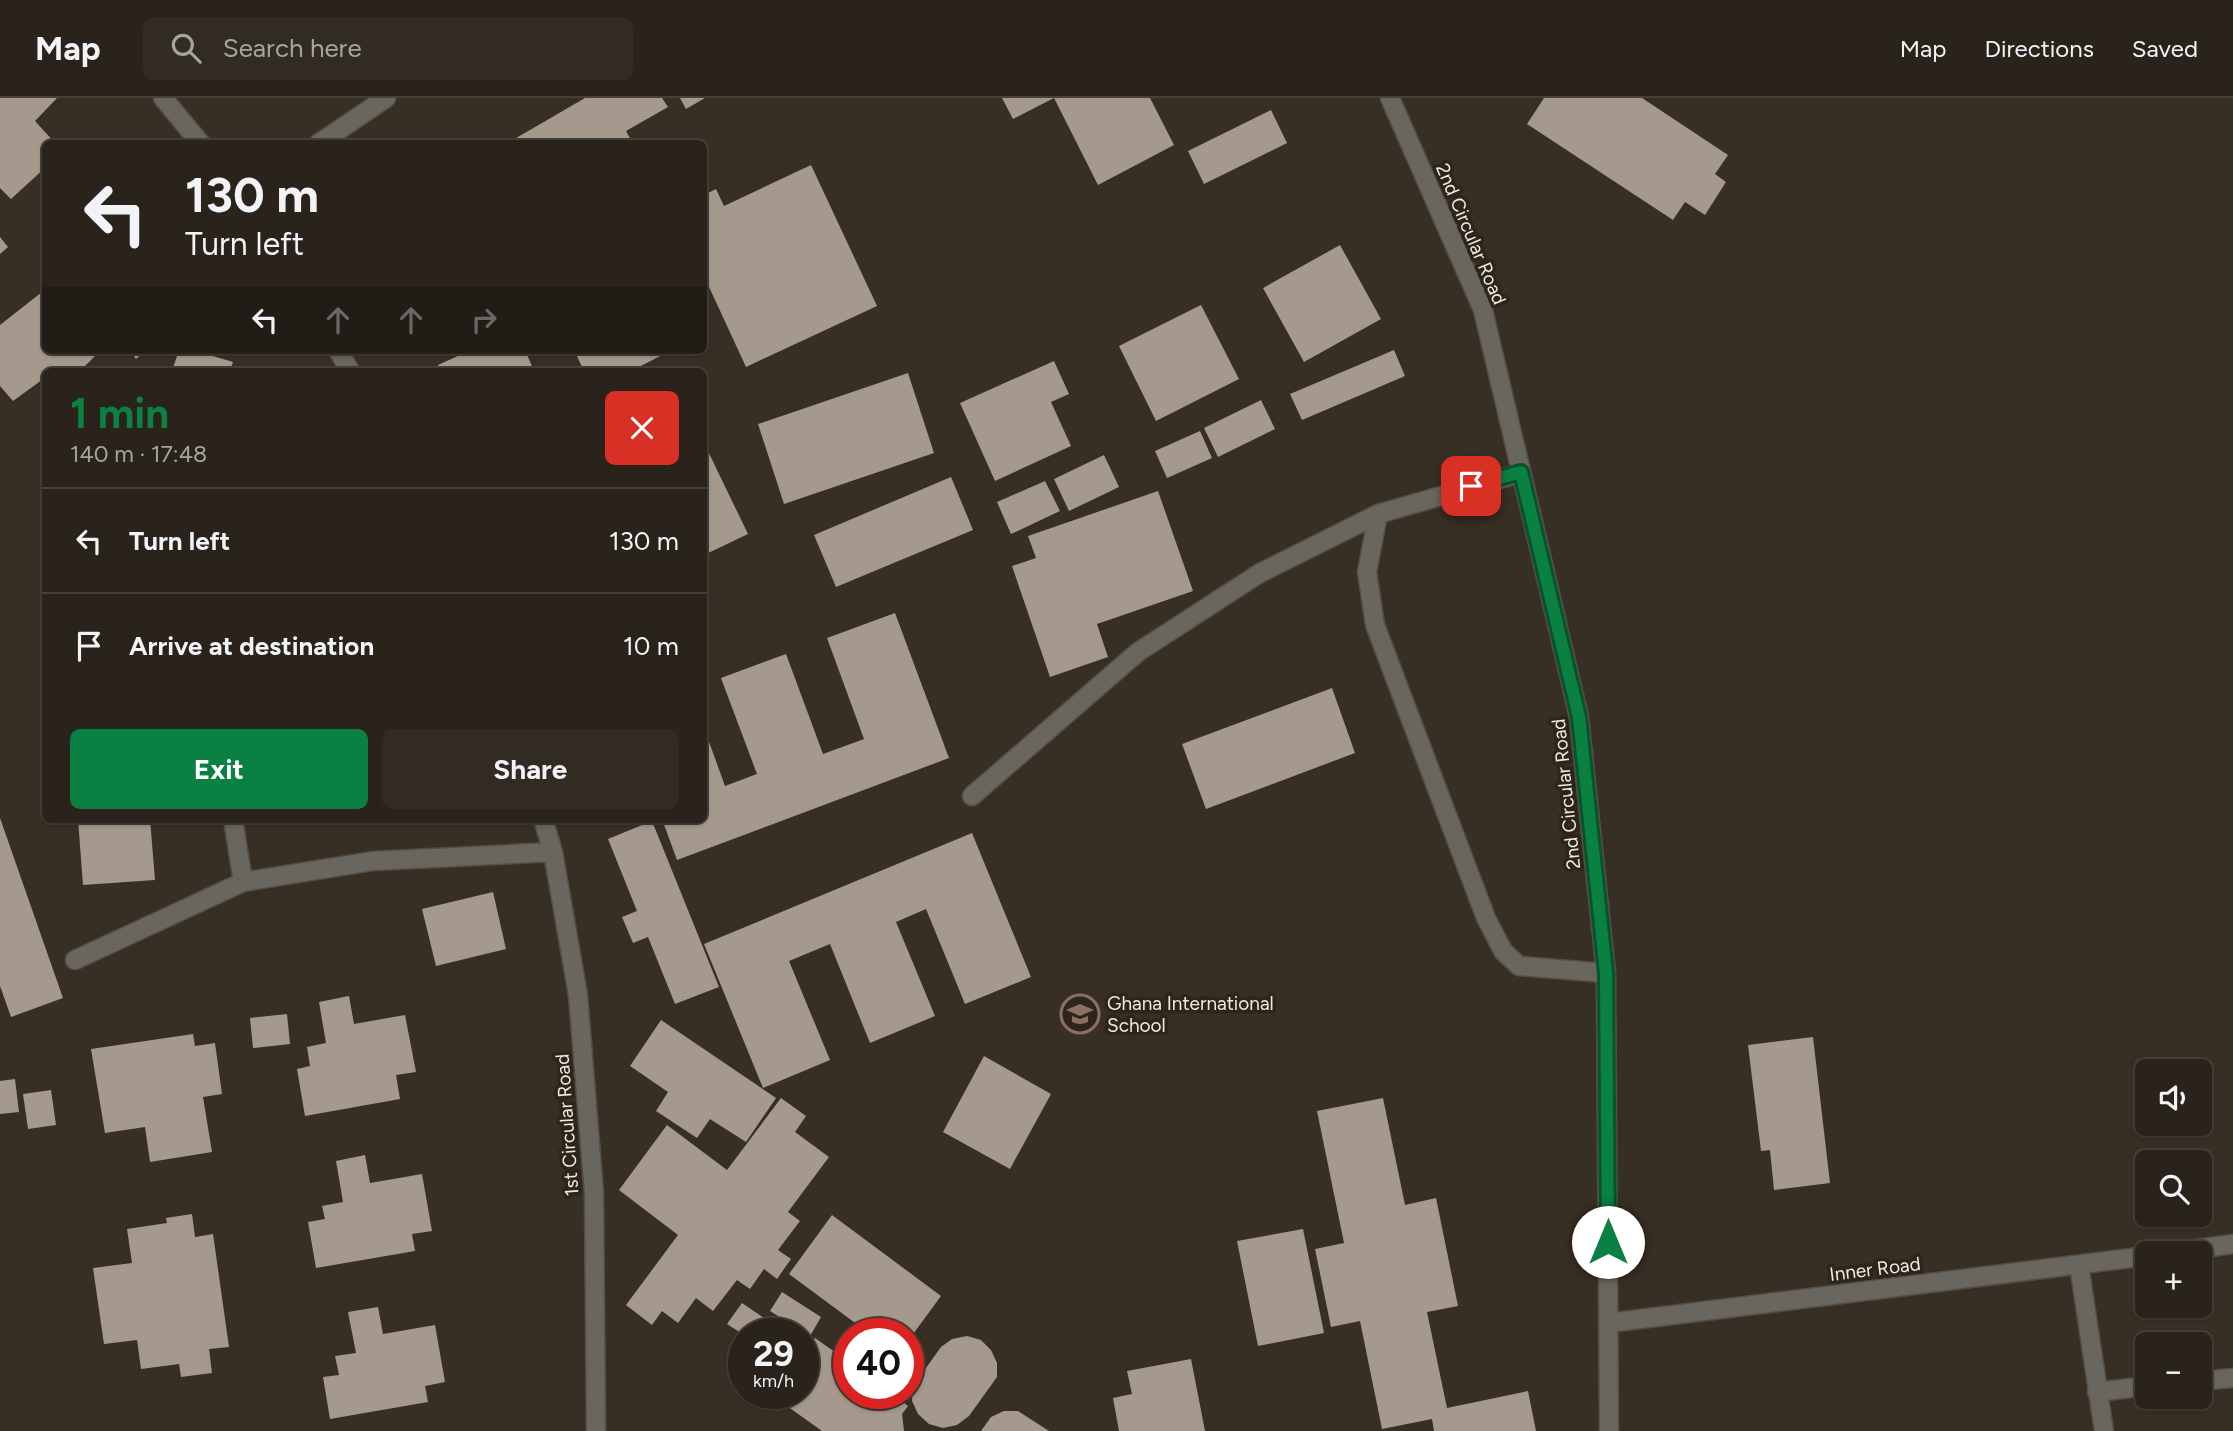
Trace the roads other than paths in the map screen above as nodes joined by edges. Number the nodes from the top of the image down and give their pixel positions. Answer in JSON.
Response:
{"nodes":[{"id":1,"x":163,"y":98,"type":"edge"},
{"id":2,"x":386,"y":98,"type":"edge"},
{"id":3,"x":1390,"y":98,"type":"edge"},
{"id":4,"x":198,"y":140,"type":"edge"},
{"id":5,"x":324,"y":140,"type":"edge"},
{"id":6,"x":1521,"y":472,"type":"junction"},
{"id":7,"x":1378,"y":514,"type":"junction"},
{"id":8,"x":972,"y":796,"type":"dead end"},
{"id":9,"x":234,"y":823,"type":"edge"},
{"id":10,"x":544,"y":823,"type":"edge"},
{"id":11,"x":553,"y":852,"type":"junction"},
{"id":12,"x":243,"y":882,"type":"junction"},
{"id":13,"x":75,"y":960,"type":"dead end"},
{"id":14,"x":1606,"y":973,"type":"junction"},
{"id":15,"x":2233,"y":1244,"type":"edge"},
{"id":16,"x":2212,"y":1247,"type":"edge"},
{"id":17,"x":2135,"y":1258,"type":"edge"},
{"id":18,"x":2080,"y":1265,"type":"junction"},
{"id":19,"x":1608,"y":1322,"type":"junction"},
{"id":20,"x":2233,"y":1378,"type":"edge"},
{"id":21,"x":2212,"y":1380,"type":"edge"},
{"id":22,"x":2135,"y":1388,"type":"edge"},
{"id":23,"x":2097,"y":1392,"type":"junction"},
{"id":24,"x":596,"y":1431,"type":"edge"},
{"id":25,"x":1609,"y":1431,"type":"edge"},
{"id":26,"x":2104,"y":1431,"type":"edge"}],
"edges":[{"from":1,"to":4,"type":"street"},
{"from":2,"to":5,"type":"street"},
{"from":3,"to":6,"type":"street","name":"2nd Circular Road"},
{"from":6,"to":7,"type":"street"},
{"from":6,"to":14,"type":"street","name":"2nd Circular Road"},
{"from":7,"to":8,"type":"street"},
{"from":7,"to":14,"type":"street"},
{"from":9,"to":12,"type":"street"},
{"from":10,"to":11,"type":"street","name":"1st Circular Road"},
{"from":11,"to":12,"type":"street"},
{"from":11,"to":24,"type":"street","name":"1st Circular Road"},
{"from":12,"to":13,"type":"street"},
{"from":14,"to":19,"type":"street","name":"2nd Circular Road"},
{"from":15,"to":16,"type":"street"},
{"from":17,"to":18,"type":"street","name":"Inner Road"},
{"from":18,"to":19,"type":"street","name":"Inner Road"},
{"from":18,"to":23,"type":"street"},
{"from":19,"to":25,"type":"street","name":"2nd Circular Road"},
{"from":20,"to":21,"type":"street"},
{"from":22,"to":23,"type":"street"},
{"from":23,"to":26,"type":"street"}]}
